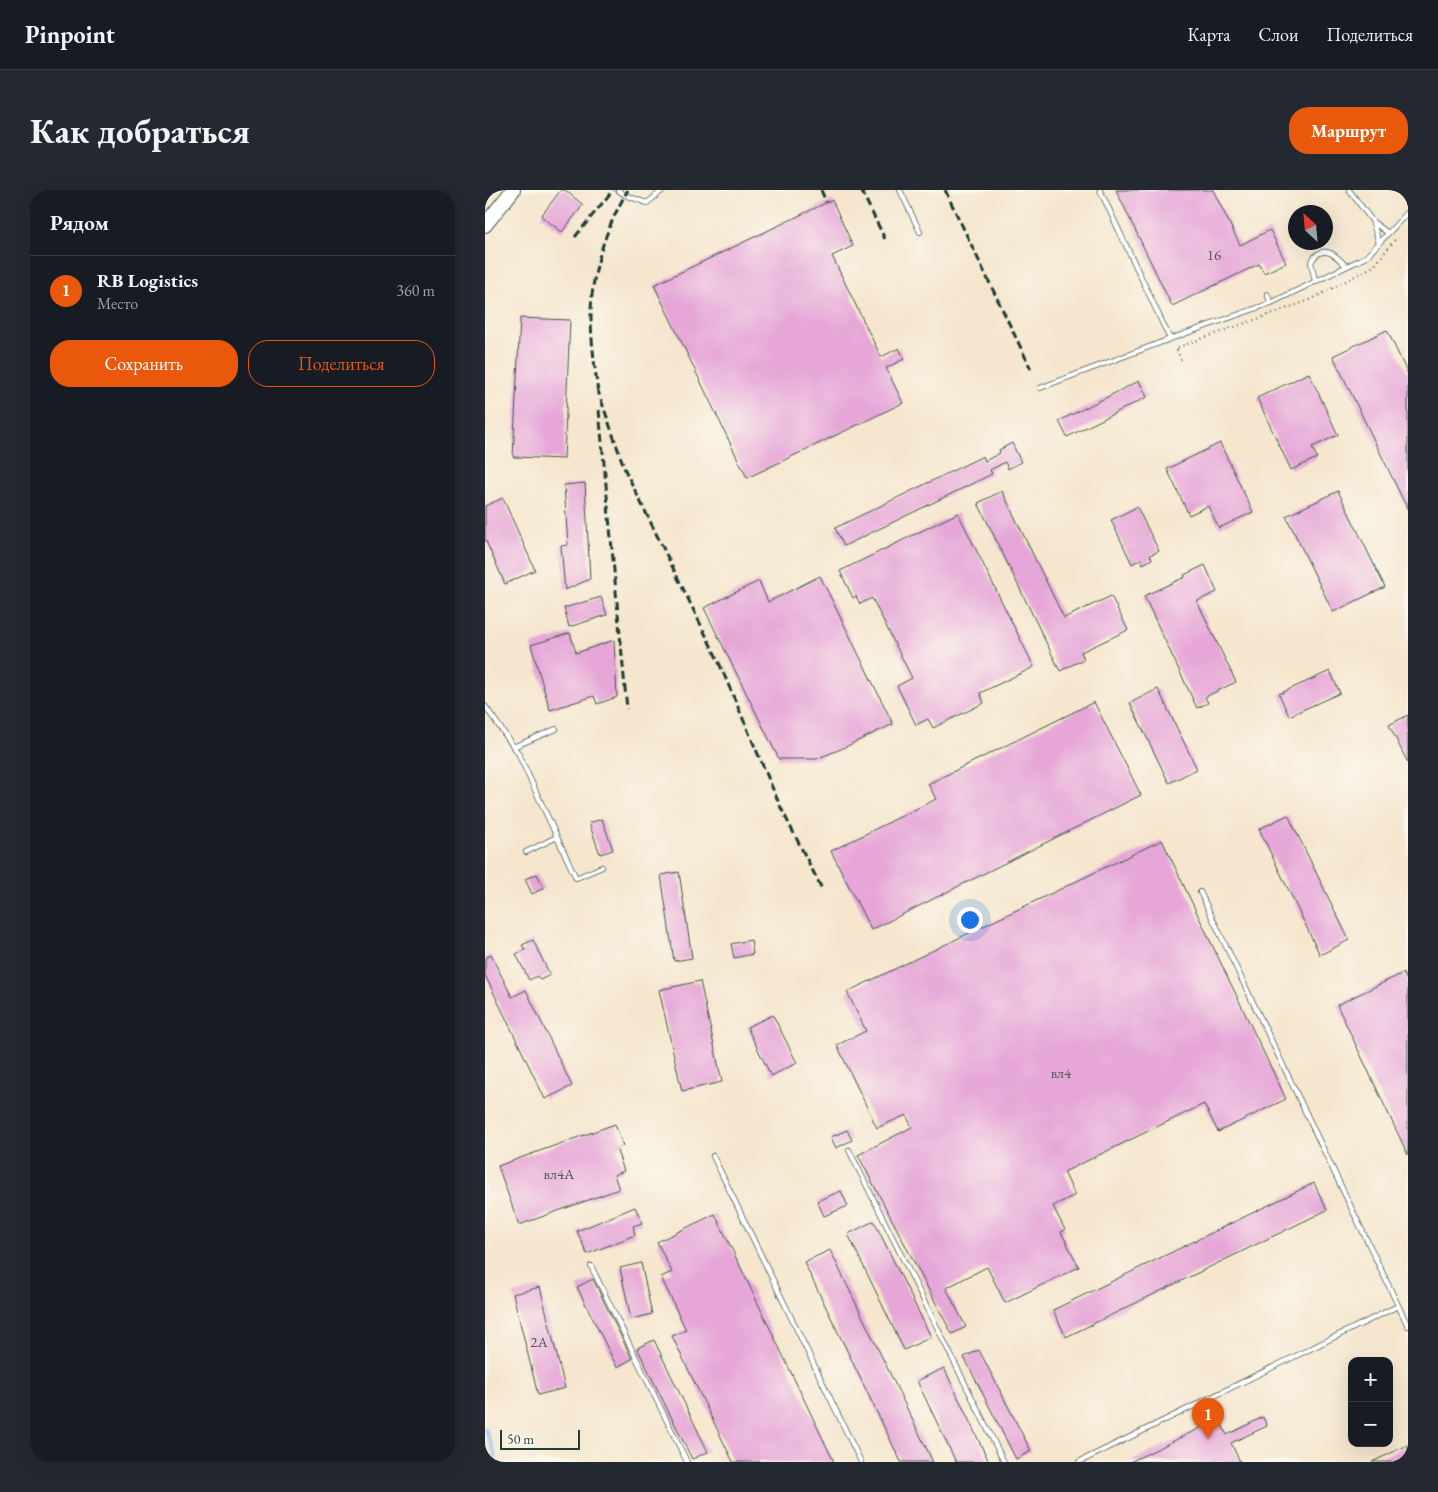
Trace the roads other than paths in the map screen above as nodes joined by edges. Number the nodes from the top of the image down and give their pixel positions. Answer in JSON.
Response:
{"nodes":[{"id":1,"x":513,"y":190,"type":"edge"},
{"id":2,"x":618,"y":190,"type":"edge"},
{"id":3,"x":663,"y":190,"type":"edge"},
{"id":4,"x":900,"y":190,"type":"edge"},
{"id":5,"x":1100,"y":190,"type":"edge"},
{"id":6,"x":1349,"y":190,"type":"edge"},
{"id":7,"x":1408,"y":212,"type":"edge"},
{"id":8,"x":1373,"y":222,"type":"junction"},
{"id":9,"x":485,"y":226,"type":"edge"},
{"id":10,"x":920,"y":232,"type":"dead end"},
{"id":11,"x":1388,"y":233,"type":"junction"},
{"id":12,"x":1379,"y":243,"type":"junction"},
{"id":13,"x":1346,"y":266,"type":"junction"},
{"id":14,"x":1315,"y":282,"type":"junction"},
{"id":15,"x":1267,"y":294,"type":"dead end"},
{"id":16,"x":1271,"y":303,"type":"junction"},
{"id":17,"x":1170,"y":338,"type":"junction"},
{"id":18,"x":1040,"y":388,"type":"dead end"},
{"id":19,"x":485,"y":706,"type":"edge"},
{"id":20,"x":556,"y":729,"type":"dead end"},
{"id":21,"x":513,"y":747,"type":"junction"},
{"id":22,"x":557,"y":837,"type":"junction"},
{"id":23,"x":526,"y":852,"type":"dead end"},
{"id":24,"x":602,"y":867,"type":"dead end"},
{"id":25,"x":1200,"y":892,"type":"dead end"},
{"id":26,"x":849,"y":1150,"type":"dead end"},
{"id":27,"x":713,"y":1156,"type":"dead end"},
{"id":28,"x":591,"y":1266,"type":"dead end"},
{"id":29,"x":1398,"y":1306,"type":"junction"},
{"id":30,"x":1408,"y":1326,"type":"edge"},
{"id":31,"x":687,"y":1462,"type":"edge"},
{"id":32,"x":861,"y":1462,"type":"edge"},
{"id":33,"x":1004,"y":1462,"type":"edge"},
{"id":34,"x":1079,"y":1462,"type":"edge"}],
"edges":[{"from":1,"to":9,"type":"main road"},
{"from":2,"to":3,"type":"lane"},
{"from":4,"to":10,"type":"lane"},
{"from":5,"to":17,"type":"lane"},
{"from":6,"to":8,"type":"lane"},
{"from":7,"to":11,"type":"lane"},
{"from":8,"to":11,"type":"lane"},
{"from":8,"to":12,"type":"lane"},
{"from":11,"to":12,"type":"lane"},
{"from":12,"to":13,"type":"lane"},
{"from":13,"to":14,"type":"lane"},
{"from":13,"to":14,"type":"lane"},
{"from":14,"to":16,"type":"lane"},
{"from":15,"to":16,"type":"lane"},
{"from":16,"to":17,"type":"lane"},
{"from":17,"to":18,"type":"lane"},
{"from":19,"to":21,"type":"lane"},
{"from":20,"to":21,"type":"lane"},
{"from":21,"to":22,"type":"lane"},
{"from":22,"to":23,"type":"lane"},
{"from":22,"to":24,"type":"lane"},
{"from":25,"to":29,"type":"lane"},
{"from":26,"to":33,"type":"lane"},
{"from":27,"to":32,"type":"lane"},
{"from":28,"to":31,"type":"lane"},
{"from":29,"to":30,"type":"lane"},
{"from":29,"to":34,"type":"lane"}]}
